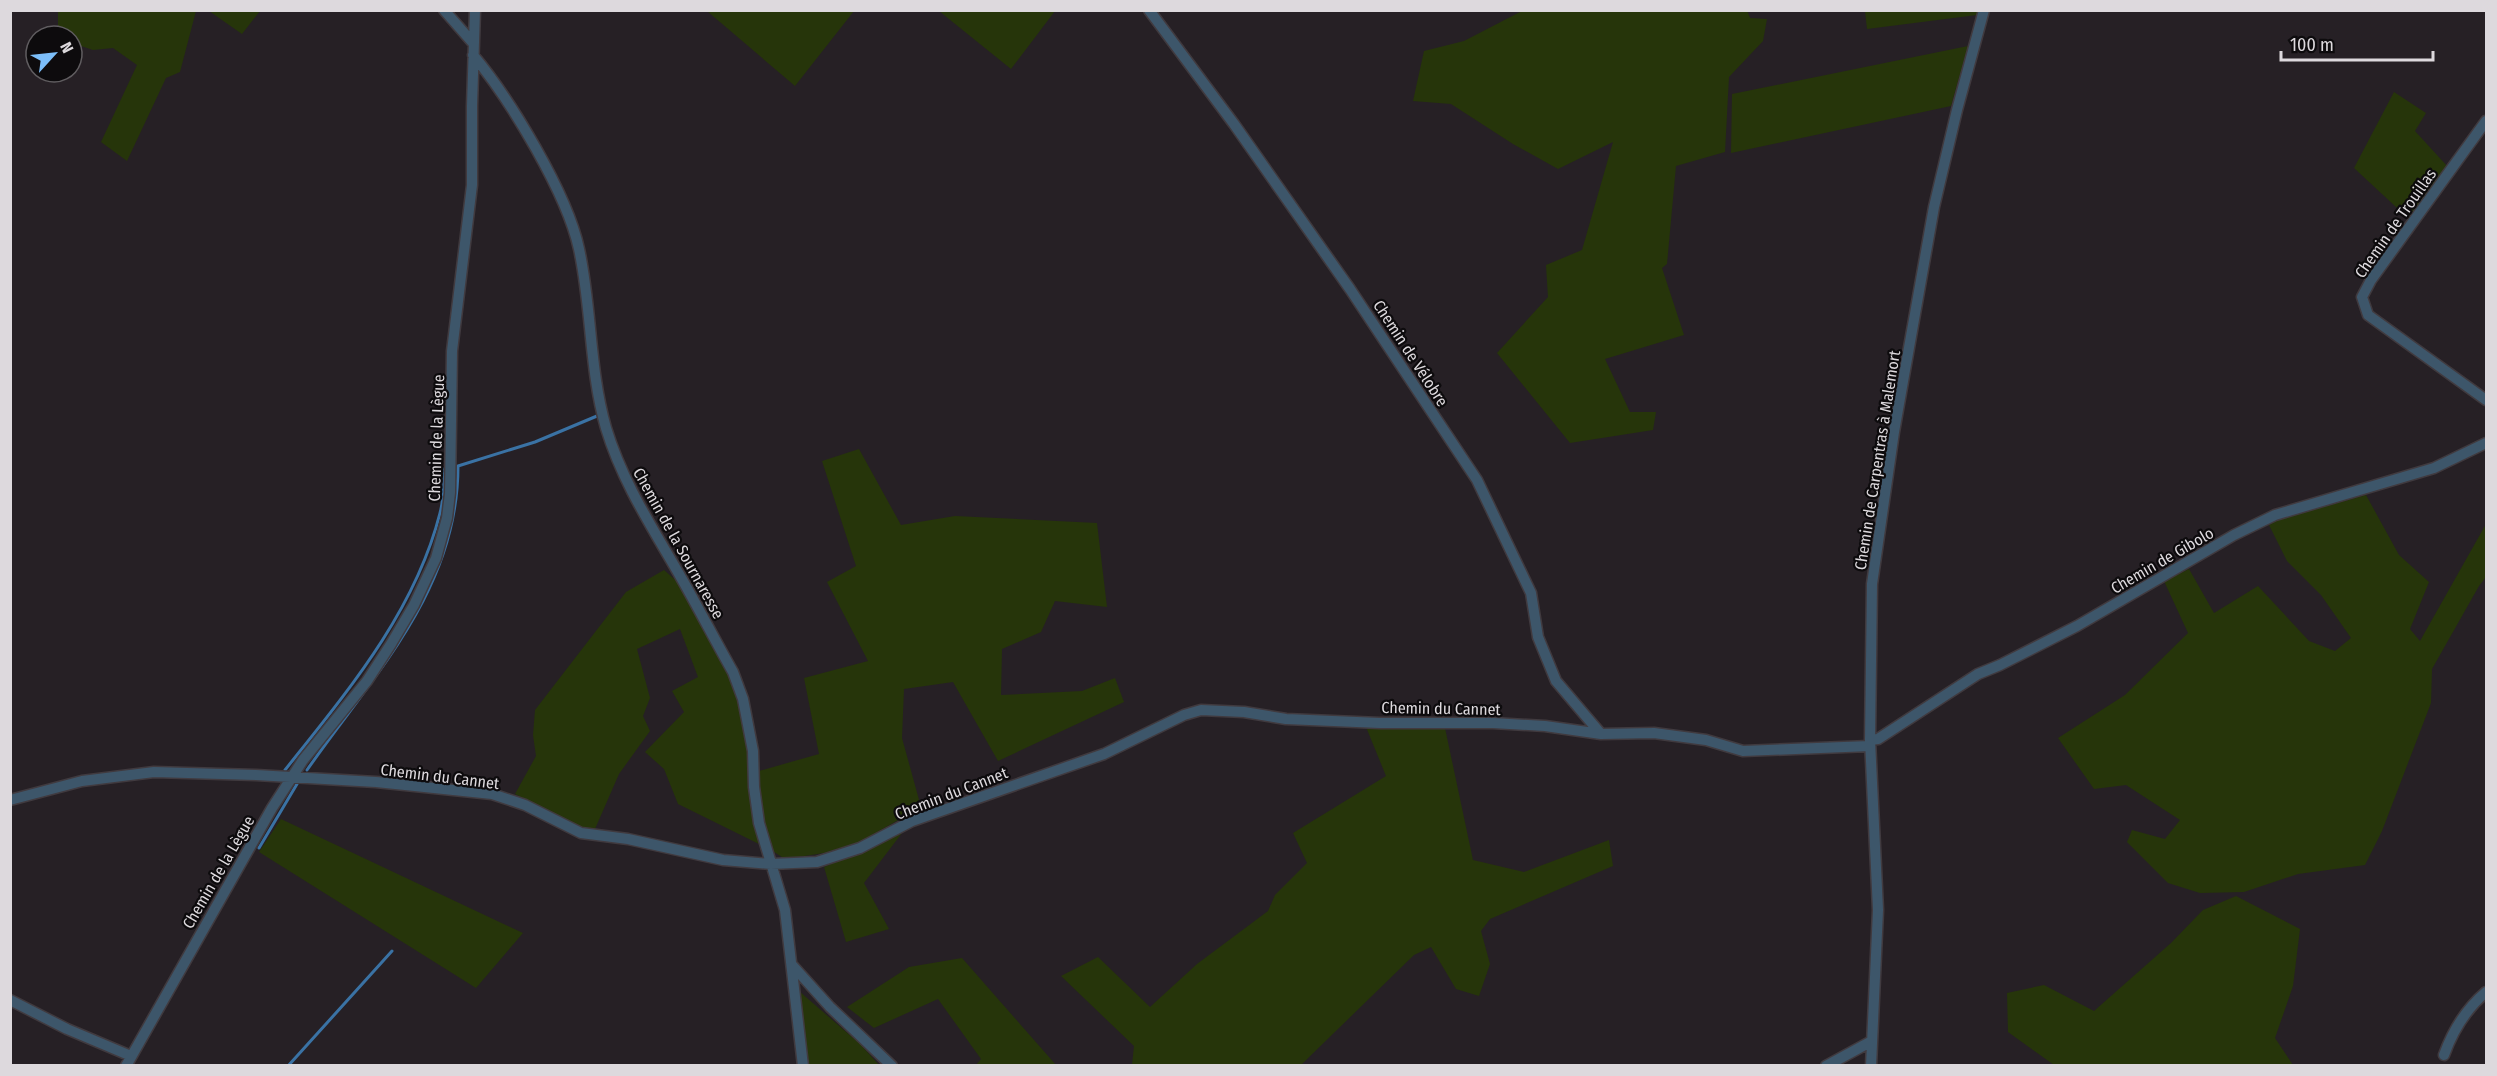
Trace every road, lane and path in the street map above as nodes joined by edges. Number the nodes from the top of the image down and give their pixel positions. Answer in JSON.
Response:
{"nodes":[{"id":1,"x":444,"y":10,"type":"edge"},
{"id":2,"x":475,"y":10,"type":"edge"},
{"id":3,"x":1149,"y":10,"type":"edge"},
{"id":4,"x":1984,"y":10,"type":"edge"},
{"id":5,"x":473,"y":43,"type":"junction"},
{"id":6,"x":473,"y":55,"type":"junction"},
{"id":7,"x":2487,"y":121,"type":"edge"},
{"id":8,"x":2487,"y":400,"type":"edge"},
{"id":9,"x":2487,"y":443,"type":"edge"},
{"id":10,"x":1600,"y":734,"type":"junction"},
{"id":11,"x":1870,"y":743,"type":"junction"},
{"id":12,"x":290,"y":778,"type":"junction"},
{"id":13,"x":10,"y":800,"type":"edge"},
{"id":14,"x":771,"y":864,"type":"junction"},
{"id":15,"x":793,"y":966,"type":"junction"},
{"id":16,"x":2487,"y":992,"type":"edge"},
{"id":17,"x":10,"y":1000,"type":"edge"},
{"id":18,"x":1872,"y":1041,"type":"junction"},
{"id":19,"x":2444,"y":1055,"type":"dead end"},
{"id":20,"x":128,"y":1061,"type":"edge"},
{"id":21,"x":803,"y":1065,"type":"edge"},
{"id":22,"x":891,"y":1065,"type":"edge"},
{"id":23,"x":1826,"y":1065,"type":"edge"},
{"id":24,"x":1871,"y":1065,"type":"edge"}],
"edges":[{"from":1,"to":5,"type":"street"},
{"from":2,"to":5,"type":"street","name":"Chemin de la Lègue"},
{"from":3,"to":10,"type":"street","name":"Chemin de Vélobre"},
{"from":4,"to":11,"type":"street","name":"Chemin de Carpentras à Malemort"},
{"from":5,"to":6,"type":"street","name":"Chemin de la Lègue"},
{"from":6,"to":12,"type":"street","name":"Chemin de la Lègue"},
{"from":6,"to":14,"type":"street","name":"Chemin de la Sournaresse"},
{"from":7,"to":8,"type":"street","name":"Chemin de Trouillas"},
{"from":9,"to":11,"type":"street","name":"Chemin de Gibolo"},
{"from":10,"to":11,"type":"street","name":"Chemin du Cannet"},
{"from":10,"to":14,"type":"street","name":"Chemin du Cannet"},
{"from":11,"to":18,"type":"street","name":"Chemin de Carpentras à Malemort"},
{"from":12,"to":13,"type":"street","name":"Chemin du Cannet"},
{"from":12,"to":14,"type":"street","name":"Chemin du Cannet"},
{"from":12,"to":20,"type":"street","name":"Chemin de la Lègue"},
{"from":14,"to":15,"type":"street","name":"Chemin de la Sournaresse"},
{"from":15,"to":21,"type":"street","name":"Chemin de la Sournaresse"},
{"from":15,"to":22,"type":"street"},
{"from":16,"to":19,"type":"street"},
{"from":17,"to":20,"type":"street"},
{"from":18,"to":23,"type":"street"},
{"from":18,"to":24,"type":"street","name":"Chemin de Carpentras à Malemort"}]}
